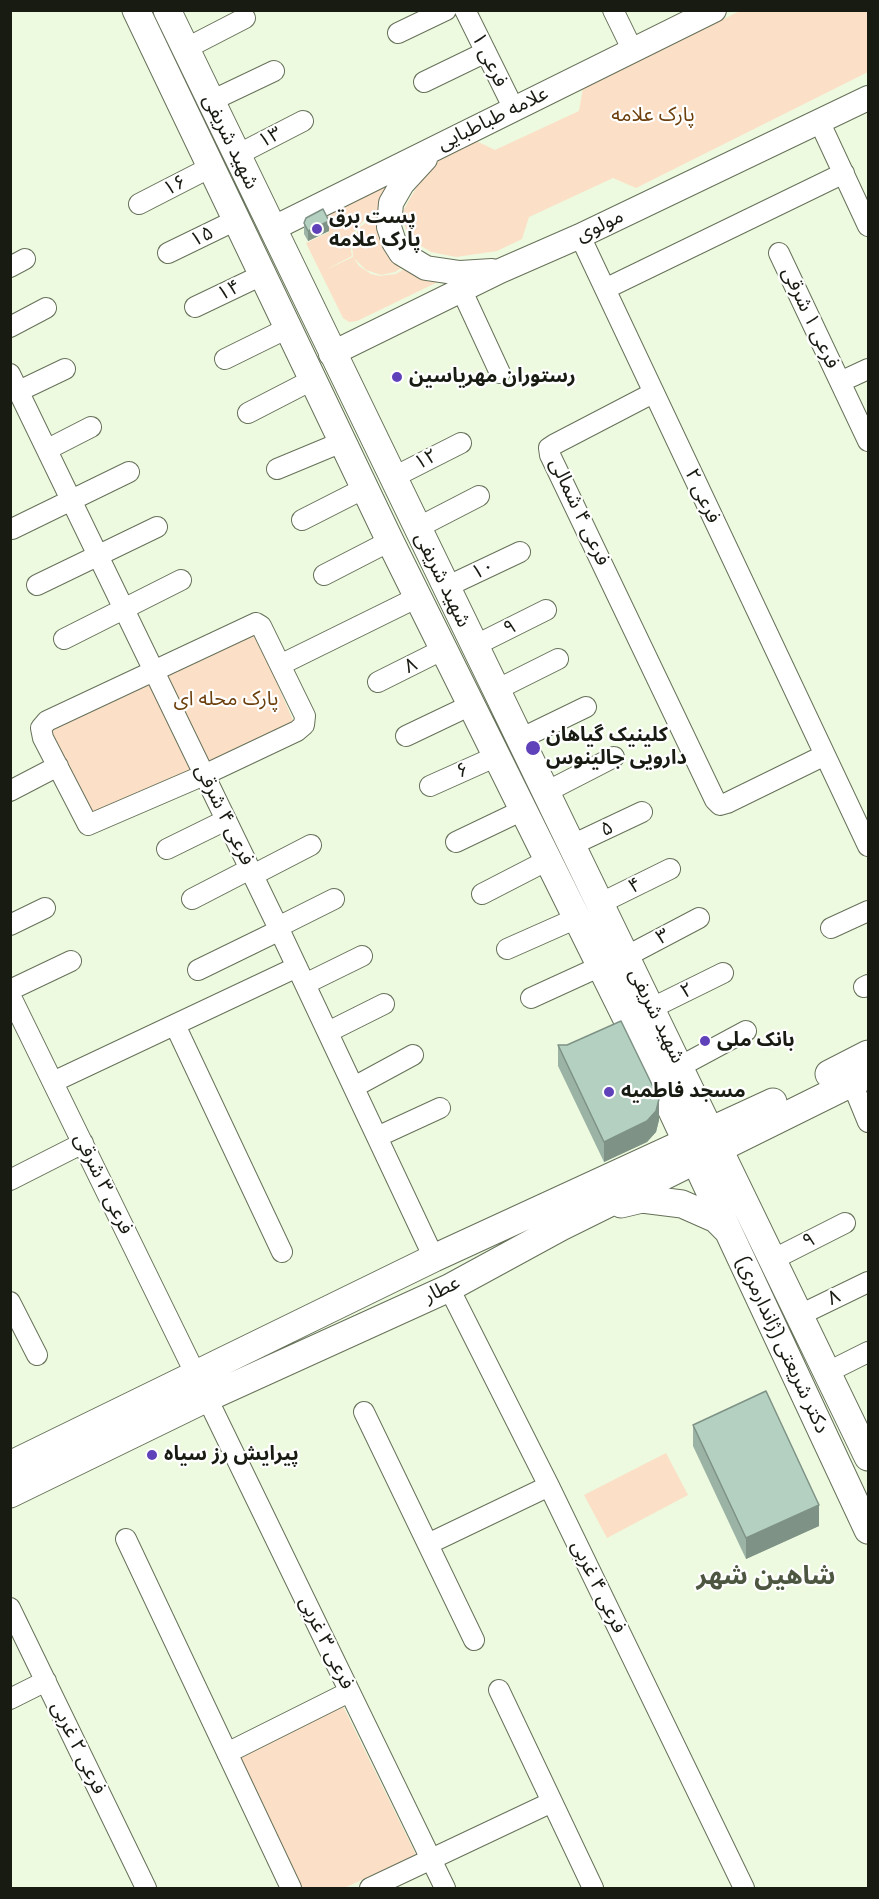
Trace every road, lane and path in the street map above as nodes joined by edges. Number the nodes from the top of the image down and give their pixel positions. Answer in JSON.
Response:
{"nodes":[{"id":1,"x":136,"y":10,"type":"edge"},
{"id":2,"x":167,"y":10,"type":"edge"},
{"id":3,"x":446,"y":10,"type":"edge"},
{"id":4,"x":465,"y":10,"type":"edge"},
{"id":5,"x":613,"y":10,"type":"edge"},
{"id":6,"x":714,"y":10,"type":"edge"},
{"id":7,"x":245,"y":18,"type":"dead end"},
{"id":8,"x":398,"y":33,"type":"dead end"},
{"id":9,"x":185,"y":49,"type":"junction"},
{"id":10,"x":633,"y":51,"type":"junction"},
{"id":11,"x":486,"y":52,"type":"junction"},
{"id":12,"x":274,"y":71,"type":"dead end"},
{"id":13,"x":424,"y":82,"type":"dead end"},
{"id":14,"x":868,"y":98,"type":"edge"},
{"id":15,"x":211,"y":102,"type":"junction"},
{"id":16,"x":514,"y":109,"type":"junction"},
{"id":17,"x":303,"y":121,"type":"dead end"},
{"id":18,"x":820,"y":123,"type":"junction"},
{"id":19,"x":443,"y":143,"type":"junction"},
{"id":20,"x":237,"y":155,"type":"junction"},
{"id":21,"x":211,"y":167,"type":"junction"},
{"id":22,"x":843,"y":173,"type":"junction"},
{"id":23,"x":139,"y":204,"type":"dead end"},
{"id":24,"x":236,"y":220,"type":"junction"},
{"id":25,"x":868,"y":226,"type":"edge"},
{"id":26,"x":272,"y":229,"type":"junction"},
{"id":27,"x":580,"y":236,"type":"junction"},
{"id":28,"x":168,"y":253,"type":"dead end"},
{"id":29,"x":779,"y":253,"type":"dead end"},
{"id":30,"x":501,"y":270,"type":"junction"},
{"id":31,"x":262,"y":275,"type":"junction"},
{"id":32,"x":605,"y":289,"type":"junction"},
{"id":33,"x":462,"y":291,"type":"junction"},
{"id":34,"x":195,"y":307,"type":"dead end"},
{"id":35,"x":46,"y":308,"type":"dead end"},
{"id":36,"x":10,"y":327,"type":"edge"},
{"id":37,"x":288,"y":328,"type":"junction"},
{"id":38,"x":331,"y":354,"type":"junction"},
{"id":39,"x":225,"y":358,"type":"dead end"},
{"id":40,"x":64,"y":369,"type":"dead end"},
{"id":41,"x":868,"y":369,"type":"edge"},
{"id":42,"x":500,"y":373,"type":"dead end"},
{"id":43,"x":312,"y":380,"type":"junction"},
{"id":44,"x":840,"y":382,"type":"junction"},
{"id":45,"x":15,"y":383,"type":"edge"},
{"id":46,"x":654,"y":393,"type":"junction"},
{"id":47,"x":248,"y":413,"type":"dead end"},
{"id":48,"x":92,"y":427,"type":"dead end"},
{"id":49,"x":868,"y":441,"type":"edge"},
{"id":50,"x":342,"y":442,"type":"junction"},
{"id":51,"x":461,"y":443,"type":"dead end"},
{"id":52,"x":48,"y":449,"type":"junction"},
{"id":53,"x":277,"y":469,"type":"dead end"},
{"id":54,"x":129,"y":472,"type":"dead end"},
{"id":55,"x":392,"y":478,"type":"junction"},
{"id":56,"x":364,"y":488,"type":"junction"},
{"id":57,"x":479,"y":496,"type":"dead end"},
{"id":58,"x":72,"y":500,"type":"junction"},
{"id":59,"x":302,"y":520,"type":"dead end"},
{"id":60,"x":157,"y":527,"type":"dead end"},
{"id":61,"x":12,"y":530,"type":"dead end"},
{"id":62,"x":422,"y":539,"type":"junction"},
{"id":63,"x":395,"y":551,"type":"junction"},
{"id":64,"x":520,"y":552,"type":"dead end"},
{"id":65,"x":99,"y":555,"type":"junction"},
{"id":66,"x":324,"y":575,"type":"dead end"},
{"id":67,"x":181,"y":580,"type":"dead end"},
{"id":68,"x":37,"y":585,"type":"dead end"},
{"id":69,"x":446,"y":587,"type":"junction"},
{"id":70,"x":418,"y":597,"type":"junction"},
{"id":71,"x":124,"y":609,"type":"junction"},
{"id":72,"x":546,"y":610,"type":"dead end"},
{"id":73,"x":64,"y":639,"type":"dead end"},
{"id":74,"x":474,"y":646,"type":"junction"},
{"id":75,"x":444,"y":649,"type":"junction"},
{"id":76,"x":558,"y":659,"type":"dead end"},
{"id":77,"x":280,"y":665,"type":"junction"},
{"id":78,"x":153,"y":671,"type":"junction"},
{"id":79,"x":378,"y":682,"type":"dead end"},
{"id":80,"x":496,"y":690,"type":"junction"},
{"id":81,"x":471,"y":705,"type":"junction"},
{"id":82,"x":586,"y":707,"type":"dead end"},
{"id":83,"x":406,"y":735,"type":"dead end"},
{"id":84,"x":520,"y":739,"type":"junction"},
{"id":85,"x":825,"y":755,"type":"junction"},
{"id":86,"x":496,"y":756,"type":"junction"},
{"id":87,"x":614,"y":757,"type":"dead end"},
{"id":88,"x":58,"y":766,"type":"junction"},
{"id":89,"x":204,"y":775,"type":"junction"},
{"id":90,"x":430,"y":786,"type":"dead end"},
{"id":91,"x":10,"y":791,"type":"edge"},
{"id":92,"x":546,"y":792,"type":"junction"},
{"id":93,"x":523,"y":810,"type":"junction"},
{"id":94,"x":642,"y":812,"type":"dead end"},
{"id":95,"x":226,"y":820,"type":"junction"},
{"id":96,"x":456,"y":842,"type":"dead end"},
{"id":97,"x":311,"y":845,"type":"dead end"},
{"id":98,"x":572,"y":845,"type":"junction"},
{"id":99,"x":868,"y":846,"type":"edge"},
{"id":100,"x":167,"y":849,"type":"dead end"},
{"id":101,"x":548,"y":860,"type":"junction"},
{"id":102,"x":670,"y":869,"type":"dead end"},
{"id":103,"x":251,"y":872,"type":"junction"},
{"id":104,"x":482,"y":894,"type":"dead end"},
{"id":105,"x":192,"y":898,"type":"dead end"},
{"id":106,"x":334,"y":899,"type":"dead end"},
{"id":107,"x":601,"y":903,"type":"junction"},
{"id":108,"x":45,"y":908,"type":"dead end"},
{"id":109,"x":868,"y":911,"type":"edge"},
{"id":110,"x":577,"y":918,"type":"junction"},
{"id":111,"x":699,"y":918,"type":"dead end"},
{"id":112,"x":10,"y":925,"type":"edge"},
{"id":113,"x":279,"y":928,"type":"junction"},
{"id":114,"x":831,"y":928,"type":"dead end"},
{"id":115,"x":507,"y":949,"type":"dead end"},
{"id":116,"x":362,"y":956,"type":"dead end"},
{"id":117,"x":627,"y":956,"type":"junction"},
{"id":118,"x":71,"y":961,"type":"dead end"},
{"id":119,"x":600,"y":966,"type":"junction"},
{"id":120,"x":198,"y":970,"type":"dead end"},
{"id":121,"x":723,"y":973,"type":"dead end"},
{"id":122,"x":301,"y":975,"type":"junction"},
{"id":123,"x":10,"y":993,"type":"edge"},
{"id":124,"x":531,"y":998,"type":"dead end"},
{"id":125,"x":384,"y":1004,"type":"dead end"},
{"id":126,"x":652,"y":1008,"type":"junction"},
{"id":127,"x":175,"y":1025,"type":"junction"},
{"id":128,"x":746,"y":1031,"type":"dead end"},
{"id":129,"x":328,"y":1032,"type":"junction"},
{"id":130,"x":868,"y":1054,"type":"edge"},
{"id":131,"x":413,"y":1055,"type":"dead end"},
{"id":132,"x":684,"y":1072,"type":"junction"},
{"id":133,"x":860,"y":1079,"type":"edge"},
{"id":134,"x":53,"y":1082,"type":"junction"},
{"id":135,"x":354,"y":1087,"type":"junction"},
{"id":136,"x":667,"y":1100,"type":"junction"},
{"id":137,"x":440,"y":1108,"type":"dead end"},
{"id":138,"x":769,"y":1114,"type":"junction"},
{"id":139,"x":868,"y":1122,"type":"edge"},
{"id":140,"x":377,"y":1137,"type":"junction"},
{"id":141,"x":715,"y":1138,"type":"junction"},
{"id":142,"x":83,"y":1143,"type":"junction"},
{"id":143,"x":690,"y":1151,"type":"junction"},
{"id":144,"x":658,"y":1153,"type":"junction"},
{"id":145,"x":10,"y":1180,"type":"edge"},
{"id":146,"x":741,"y":1190,"type":"junction"},
{"id":147,"x":845,"y":1223,"type":"dead end"},
{"id":148,"x":561,"y":1227,"type":"junction"},
{"id":149,"x":730,"y":1233,"type":"junction"},
{"id":150,"x":282,"y":1252,"type":"dead end"},
{"id":151,"x":434,"y":1258,"type":"junction"},
{"id":152,"x":777,"y":1266,"type":"junction"},
{"id":153,"x":868,"y":1282,"type":"edge"},
{"id":154,"x":755,"y":1286,"type":"junction"},
{"id":155,"x":449,"y":1288,"type":"junction"},
{"id":156,"x":10,"y":1302,"type":"edge"},
{"id":157,"x":317,"y":1314,"type":"junction"},
{"id":158,"x":800,"y":1315,"type":"junction"},
{"id":159,"x":329,"y":1342,"type":"junction"},
{"id":160,"x":868,"y":1352,"type":"edge"},
{"id":161,"x":37,"y":1355,"type":"dead end"},
{"id":162,"x":828,"y":1372,"type":"junction"},
{"id":163,"x":195,"y":1373,"type":"junction"},
{"id":164,"x":207,"y":1398,"type":"junction"},
{"id":165,"x":364,"y":1412,"type":"dead end"},
{"id":166,"x":861,"y":1422,"type":"edge"},
{"id":167,"x":868,"y":1457,"type":"edge"},
{"id":168,"x":10,"y":1465,"type":"edge"},
{"id":169,"x":549,"y":1486,"type":"junction"},
{"id":170,"x":10,"y":1494,"type":"edge"},
{"id":171,"x":868,"y":1530,"type":"edge"},
{"id":172,"x":126,"y":1539,"type":"dead end"},
{"id":173,"x":428,"y":1544,"type":"junction"},
{"id":174,"x":10,"y":1608,"type":"edge"},
{"id":175,"x":474,"y":1640,"type":"dead end"},
{"id":176,"x":46,"y":1681,"type":"junction"},
{"id":177,"x":499,"y":1690,"type":"dead end"},
{"id":178,"x":349,"y":1692,"type":"junction"},
{"id":179,"x":10,"y":1699,"type":"edge"},
{"id":180,"x":227,"y":1753,"type":"junction"},
{"id":181,"x":552,"y":1802,"type":"junction"},
{"id":182,"x":430,"y":1859,"type":"junction"},
{"id":183,"x":146,"y":1888,"type":"edge"},
{"id":184,"x":291,"y":1888,"type":"edge"},
{"id":185,"x":370,"y":1888,"type":"edge"},
{"id":186,"x":445,"y":1888,"type":"edge"},
{"id":187,"x":593,"y":1888,"type":"edge"},
{"id":188,"x":744,"y":1888,"type":"edge"}],
"edges":[{"from":1,"to":21,"type":"main road","name":"شهید شریفی"},
{"from":2,"to":9,"type":"main road","name":"شهید شریفی"},
{"from":3,"to":8,"type":"street"},
{"from":4,"to":11,"type":"street","name":"فرعی ۱"},
{"from":5,"to":10,"type":"street"},
{"from":6,"to":10,"type":"street","name":"علامه طباطبایی"},
{"from":7,"to":9,"type":"street"},
{"from":9,"to":15,"type":"main road","name":"شهید شریفی"},
{"from":10,"to":16,"type":"street","name":"علامه طباطبایی"},
{"from":11,"to":13,"type":"street"},
{"from":11,"to":16,"type":"street","name":"فرعی ۱"},
{"from":12,"to":15,"type":"street"},
{"from":14,"to":18,"type":"street","name":"مولوی"},
{"from":15,"to":20,"type":"main road","name":"شهید شریفی"},
{"from":16,"to":19,"type":"street","name":"علامه طباطبایی"},
{"from":17,"to":20,"type":"street","name":"۱۳"},
{"from":18,"to":22,"type":"street"},
{"from":18,"to":27,"type":"street","name":"مولوی"},
{"from":19,"to":26,"type":"street","name":"علامه طباطبایی"},
{"from":19,"to":30,"type":"street"},
{"from":20,"to":26,"type":"main road","name":"شهید شریفی"},
{"from":21,"to":23,"type":"street","name":"۱۶"},
{"from":21,"to":24,"type":"main road","name":"شهید شریفی"},
{"from":22,"to":25,"type":"street"},
{"from":22,"to":32,"type":"street"},
{"from":24,"to":28,"type":"street","name":"۱۵"},
{"from":24,"to":31,"type":"main road","name":"شهید شریفی"},
{"from":26,"to":38,"type":"main road","name":"شهید شریفی"},
{"from":27,"to":30,"type":"street","name":"مولوی"},
{"from":27,"to":32,"type":"street","name":"فرعی ۲"},
{"from":29,"to":44,"type":"street","name":"فرعی ۱ شرقی"},
{"from":30,"to":33,"type":"street","name":"مولوی"},
{"from":31,"to":34,"type":"street","name":"۱۴"},
{"from":31,"to":37,"type":"main road","name":"شهید شریفی"},
{"from":32,"to":46,"type":"street","name":"فرعی ۲"},
{"from":33,"to":38,"type":"street","name":"مولوی"},
{"from":33,"to":42,"type":"street"},
{"from":35,"to":36,"type":"street"},
{"from":37,"to":39,"type":"street"},
{"from":37,"to":43,"type":"main road","name":"شهید شریفی"},
{"from":38,"to":55,"type":"main road","name":"شهید شریفی"},
{"from":40,"to":45,"type":"street"},
{"from":41,"to":44,"type":"street"},
{"from":43,"to":47,"type":"street"},
{"from":43,"to":50,"type":"main road","name":"شهید شریفی"},
{"from":44,"to":49,"type":"street","name":"فرعی ۱ شرقی"},
{"from":45,"to":52,"type":"street","name":"فرعی ۴ شرقی"},
{"from":46,"to":85,"type":"street","name":"فرعی ۲"},
{"from":46,"to":85,"type":"street","name":"فرعی ۴ شمالی"},
{"from":48,"to":52,"type":"street"},
{"from":50,"to":53,"type":"street"},
{"from":50,"to":56,"type":"main road","name":"شهید شریفی"},
{"from":51,"to":55,"type":"street","name":"۱۲"},
{"from":52,"to":58,"type":"street","name":"فرعی ۴ شرقی"},
{"from":54,"to":58,"type":"street"},
{"from":55,"to":62,"type":"main road","name":"شهید شریفی"},
{"from":56,"to":59,"type":"street"},
{"from":56,"to":63,"type":"main road","name":"شهید شریفی"},
{"from":57,"to":62,"type":"street"},
{"from":58,"to":61,"type":"street"},
{"from":58,"to":65,"type":"street","name":"فرعی ۴ شرقی"},
{"from":60,"to":65,"type":"street"},
{"from":62,"to":63,"type":"main road"},
{"from":62,"to":69,"type":"main road","name":"شهید شریفی"},
{"from":63,"to":66,"type":"street"},
{"from":63,"to":70,"type":"main road","name":"شهید شریفی"},
{"from":64,"to":69,"type":"street","name":"۱۰"},
{"from":65,"to":68,"type":"street"},
{"from":65,"to":71,"type":"street","name":"فرعی ۴ شرقی"},
{"from":67,"to":71,"type":"street"},
{"from":69,"to":74,"type":"main road","name":"شهید شریفی"},
{"from":70,"to":75,"type":"main road","name":"شهید شریفی"},
{"from":70,"to":77,"type":"street"},
{"from":71,"to":73,"type":"street"},
{"from":71,"to":78,"type":"street","name":"فرعی ۴ شرقی"},
{"from":72,"to":74,"type":"street","name":"۹"},
{"from":74,"to":80,"type":"main road","name":"شهید شریفی"},
{"from":75,"to":79,"type":"street","name":"۸"},
{"from":75,"to":81,"type":"main road","name":"شهید شریفی"},
{"from":76,"to":80,"type":"street"},
{"from":77,"to":78,"type":"street"},
{"from":77,"to":89,"type":"street"},
{"from":78,"to":88,"type":"street"},
{"from":78,"to":89,"type":"street","name":"فرعی ۴ شرقی"},
{"from":80,"to":84,"type":"main road","name":"شهید شریفی"},
{"from":81,"to":83,"type":"street"},
{"from":81,"to":86,"type":"main road","name":"شهید شریفی"},
{"from":82,"to":84,"type":"street"},
{"from":84,"to":92,"type":"main road","name":"شهید شریفی"},
{"from":85,"to":99,"type":"street","name":"فرعی ۲"},
{"from":86,"to":90,"type":"street","name":"۶"},
{"from":86,"to":93,"type":"main road","name":"شهید شریفی"},
{"from":87,"to":92,"type":"street"},
{"from":88,"to":89,"type":"street"},
{"from":88,"to":91,"type":"street"},
{"from":89,"to":95,"type":"street","name":"فرعی ۴ شرقی"},
{"from":92,"to":98,"type":"main road","name":"شهید شریفی"},
{"from":93,"to":96,"type":"street"},
{"from":93,"to":101,"type":"main road","name":"شهید شریفی"},
{"from":94,"to":98,"type":"street","name":"۵"},
{"from":95,"to":100,"type":"street"},
{"from":95,"to":103,"type":"street","name":"فرعی ۴ شرقی"},
{"from":97,"to":103,"type":"street"},
{"from":98,"to":107,"type":"main road","name":"شهید شریفی"},
{"from":101,"to":104,"type":"street"},
{"from":101,"to":110,"type":"main road","name":"شهید شریفی"},
{"from":102,"to":107,"type":"street","name":"۴"},
{"from":103,"to":105,"type":"street"},
{"from":103,"to":113,"type":"street","name":"فرعی ۴ شرقی"},
{"from":106,"to":113,"type":"street"},
{"from":107,"to":117,"type":"main road","name":"شهید شریفی"},
{"from":108,"to":112,"type":"street"},
{"from":109,"to":114,"type":"street"},
{"from":110,"to":115,"type":"street"},
{"from":110,"to":119,"type":"main road","name":"شهید شریفی"},
{"from":111,"to":117,"type":"street","name":"۳"},
{"from":113,"to":120,"type":"street"},
{"from":113,"to":122,"type":"street","name":"فرعی ۴ شرقی"},
{"from":116,"to":122,"type":"street"},
{"from":117,"to":126,"type":"main road","name":"شهید شریفی"},
{"from":118,"to":123,"type":"street"},
{"from":119,"to":124,"type":"street"},
{"from":119,"to":136,"type":"main road","name":"شهید شریفی"},
{"from":121,"to":126,"type":"street","name":"۲"},
{"from":122,"to":127,"type":"street"},
{"from":122,"to":129,"type":"street","name":"فرعی ۴ شرقی"},
{"from":123,"to":134,"type":"street","name":"فرعی ۳ شرقی"},
{"from":125,"to":129,"type":"street"},
{"from":126,"to":132,"type":"main road","name":"شهید شریفی"},
{"from":127,"to":134,"type":"street"},
{"from":127,"to":150,"type":"street"},
{"from":128,"to":132,"type":"street"},
{"from":129,"to":135,"type":"street","name":"فرعی ۴ شرقی"},
{"from":130,"to":138,"type":"main road","name":"عطار"},
{"from":131,"to":135,"type":"street"},
{"from":132,"to":138,"type":"main road"},
{"from":132,"to":141,"type":"main road","name":"شهید شریفی"},
{"from":133,"to":138,"type":"main road","name":"عطار"},
{"from":133,"to":139,"type":"street"},
{"from":134,"to":142,"type":"street","name":"فرعی ۳ شرقی"},
{"from":135,"to":140,"type":"street","name":"فرعی ۴ شرقی"},
{"from":136,"to":143,"type":"main road","name":"شهید شریفی"},
{"from":136,"to":144,"type":"main road"},
{"from":137,"to":140,"type":"street"},
{"from":138,"to":141,"type":"main road","name":"عطار"},
{"from":138,"to":146,"type":"main road"},
{"from":140,"to":151,"type":"street","name":"فرعی ۴ شرقی"},
{"from":141,"to":143,"type":"main road","name":"عطار"},
{"from":141,"to":146,"type":"main road","name":"دکتر شریعتی (ژاندارمری)"},
{"from":142,"to":145,"type":"street"},
{"from":142,"to":163,"type":"street","name":"فرعی ۳ شرقی"},
{"from":143,"to":144,"type":"main road","name":"عطار"},
{"from":143,"to":148,"type":"main road","name":"عطار"},
{"from":143,"to":149,"type":"main road","name":"دکتر شریعتی (ژاندارمری)"},
{"from":144,"to":151,"type":"main road","name":"عطار"},
{"from":146,"to":152,"type":"main road","name":"دکتر شریعتی (ژاندارمری)"},
{"from":147,"to":152,"type":"street","name":"۹"},
{"from":148,"to":149,"type":"main road"},
{"from":148,"to":155,"type":"main road","name":"عطار"},
{"from":149,"to":154,"type":"main road","name":"دکتر شریعتی (ژاندارمری)"},
{"from":151,"to":157,"type":"main road","name":"عطار"},
{"from":152,"to":154,"type":"main road"},
{"from":152,"to":158,"type":"main road","name":"دکتر شریعتی (ژاندارمری)"},
{"from":153,"to":158,"type":"street","name":"۸"},
{"from":154,"to":171,"type":"main road","name":"دکتر شریعتی (ژاندارمری)"},
{"from":155,"to":159,"type":"main road","name":"عطار"},
{"from":155,"to":169,"type":"street","name":"فرعی ۴ غربی"},
{"from":156,"to":161,"type":"street"},
{"from":157,"to":159,"type":"main road"},
{"from":157,"to":163,"type":"main road","name":"عطار"},
{"from":158,"to":162,"type":"main road","name":"دکتر شریعتی (ژاندارمری)"},
{"from":159,"to":164,"type":"main road","name":"عطار"},
{"from":160,"to":162,"type":"street"},
{"from":162,"to":166,"type":"main road","name":"دکتر شریعتی (ژاندارمری)"},
{"from":163,"to":168,"type":"main road","name":"عطار"},
{"from":164,"to":170,"type":"main road","name":"عطار"},
{"from":164,"to":178,"type":"street","name":"فرعی ۳ غربی"},
{"from":165,"to":173,"type":"street"},
{"from":166,"to":167,"type":"main road","name":"دکتر شریعتی (ژاندارمری)"},
{"from":169,"to":173,"type":"street"},
{"from":169,"to":188,"type":"street","name":"فرعی ۴ غربی"},
{"from":172,"to":180,"type":"street"},
{"from":173,"to":175,"type":"street"},
{"from":174,"to":176,"type":"street","name":"فرعی ۲ غربی"},
{"from":176,"to":179,"type":"street"},
{"from":176,"to":183,"type":"street","name":"فرعی ۲ غربی"},
{"from":177,"to":181,"type":"street"},
{"from":178,"to":180,"type":"street"},
{"from":178,"to":182,"type":"street","name":"فرعی ۳ غربی"},
{"from":180,"to":184,"type":"street"},
{"from":181,"to":182,"type":"street"},
{"from":181,"to":187,"type":"street"},
{"from":182,"to":185,"type":"street"},
{"from":182,"to":186,"type":"street","name":"فرعی ۳ غربی"}]}
